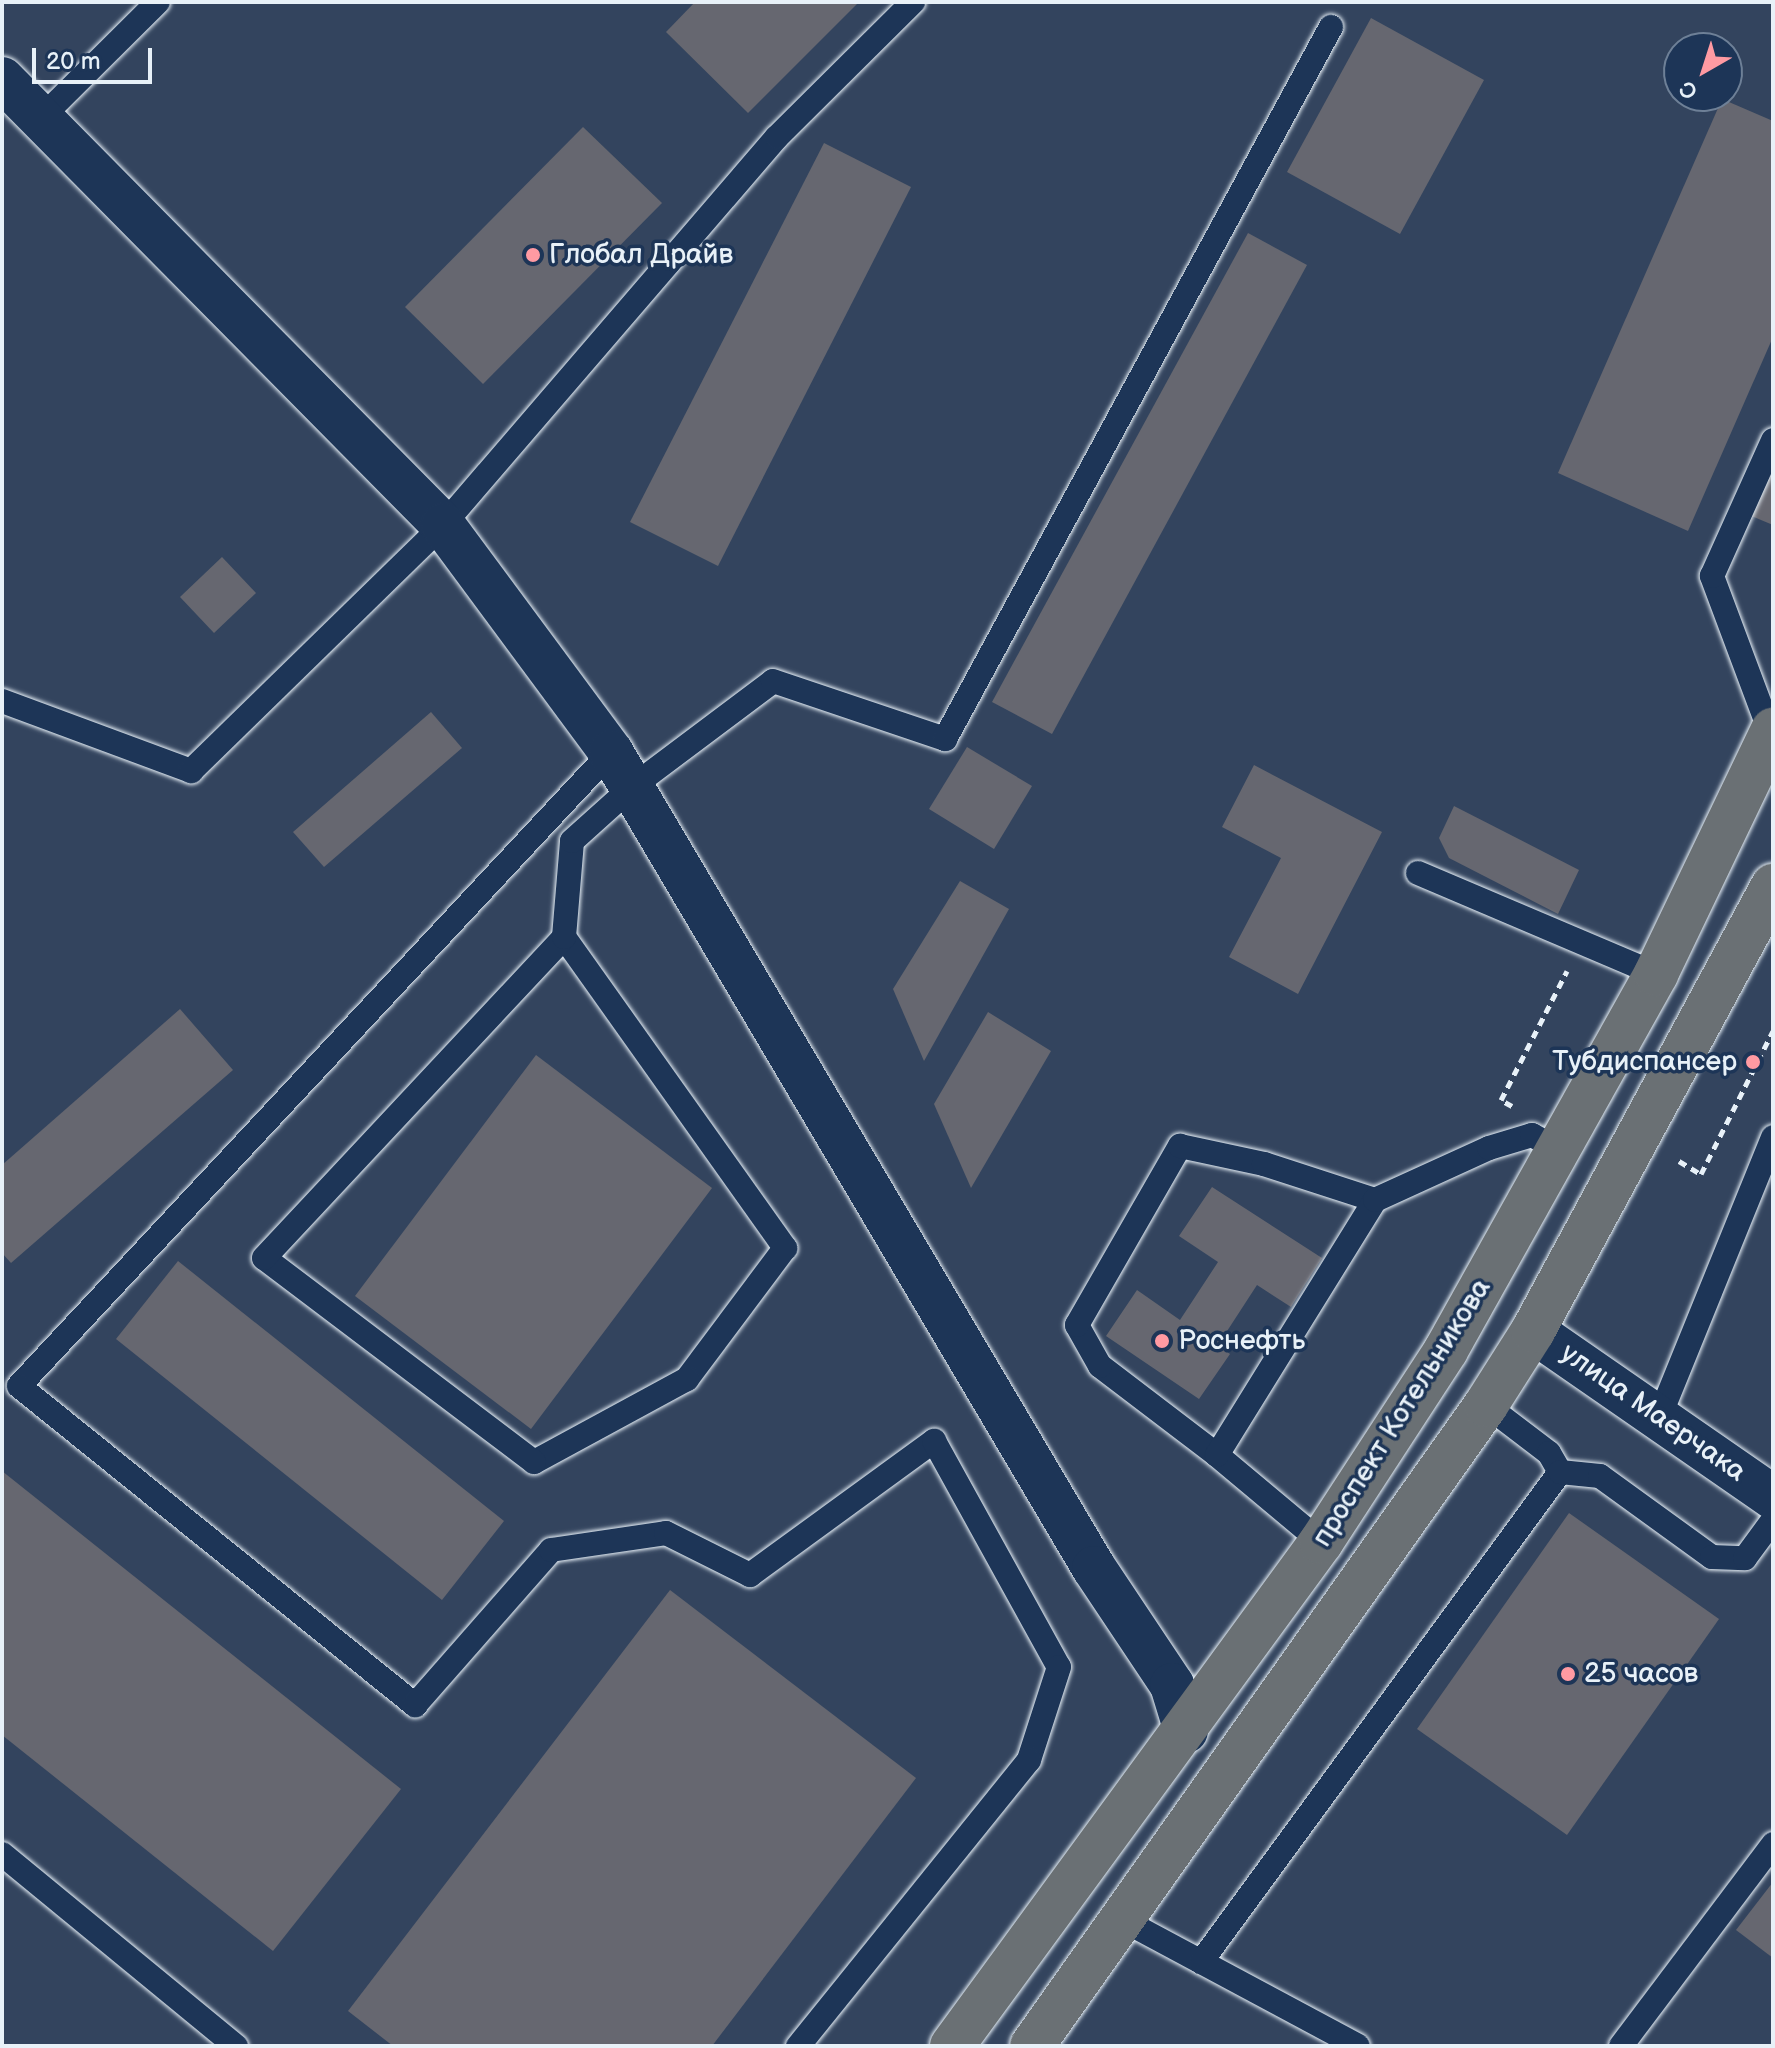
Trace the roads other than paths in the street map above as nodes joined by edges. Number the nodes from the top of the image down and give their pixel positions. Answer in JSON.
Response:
{"nodes":[{"id":1,"x":158,"y":2,"type":"edge"},
{"id":2,"x":913,"y":2,"type":"edge"},
{"id":3,"x":1331,"y":27,"type":"dead end"},
{"id":4,"x":2,"y":79,"type":"edge"},
{"id":5,"x":40,"y":119,"type":"junction"},
{"id":6,"x":1773,"y":440,"type":"edge"},
{"id":7,"x":443,"y":525,"type":"junction"},
{"id":8,"x":2,"y":701,"type":"edge"},
{"id":9,"x":1772,"y":732,"type":"edge"},
{"id":10,"x":621,"y":769,"type":"junction"},
{"id":11,"x":1418,"y":873,"type":"dead end"},
{"id":12,"x":1773,"y":886,"type":"edge"},
{"id":13,"x":564,"y":937,"type":"junction"},
{"id":14,"x":1656,"y":974,"type":"junction"},
{"id":15,"x":1773,"y":1137,"type":"edge"},
{"id":16,"x":1561,"y":1151,"type":"junction"},
{"id":17,"x":1375,"y":1200,"type":"junction"},
{"id":18,"x":1533,"y":1331,"type":"junction"},
{"id":19,"x":1486,"y":1405,"type":"junction"},
{"id":20,"x":1659,"y":1418,"type":"junction"},
{"id":21,"x":1217,"y":1455,"type":"junction"},
{"id":22,"x":1560,"y":1472,"type":"junction"},
{"id":23,"x":1773,"y":1497,"type":"edge"},
{"id":24,"x":1773,"y":1520,"type":"edge"},
{"id":25,"x":1321,"y":1542,"type":"junction"},
{"id":26,"x":1186,"y":1731,"type":"junction"},
{"id":27,"x":1773,"y":1844,"type":"edge"},
{"id":28,"x":2,"y":1854,"type":"edge"},
{"id":29,"x":1125,"y":1921,"type":"junction"},
{"id":30,"x":1201,"y":1962,"type":"junction"},
{"id":31,"x":236,"y":2046,"type":"edge"},
{"id":32,"x":798,"y":2046,"type":"edge"},
{"id":33,"x":952,"y":2046,"type":"edge"},
{"id":34,"x":1032,"y":2046,"type":"edge"},
{"id":35,"x":1358,"y":2046,"type":"edge"},
{"id":36,"x":1621,"y":2046,"type":"edge"}],
"edges":[{"from":1,"to":5,"type":"lane"},
{"from":2,"to":7,"type":"lane"},
{"from":3,"to":10,"type":"lane"},
{"from":4,"to":5,"type":"street"},
{"from":5,"to":7,"type":"street"},
{"from":6,"to":9,"type":"lane"},
{"from":7,"to":8,"type":"lane"},
{"from":7,"to":10,"type":"street"},
{"from":9,"to":14,"type":"highway","name":"проспект Котельникова"},
{"from":10,"to":13,"type":"lane"},
{"from":10,"to":26,"type":"street"},
{"from":10,"to":32,"type":"lane"},
{"from":11,"to":14,"type":"lane"},
{"from":12,"to":18,"type":"highway","name":"проспект Котельникова"},
{"from":13,"to":13,"type":"lane"},
{"from":14,"to":16,"type":"highway","name":"проспект Котельникова"},
{"from":15,"to":20,"type":"lane"},
{"from":16,"to":17,"type":"lane"},
{"from":16,"to":25,"type":"highway","name":"проспект Котельникова"},
{"from":17,"to":21,"type":"lane"},
{"from":17,"to":21,"type":"lane"},
{"from":18,"to":19,"type":"highway","name":"проспект Котельникова"},
{"from":18,"to":20,"type":"street","name":"улица Маерчака"},
{"from":19,"to":22,"type":"lane"},
{"from":19,"to":29,"type":"highway","name":"проспект Котельникова"},
{"from":20,"to":23,"type":"street","name":"улица Маерчака"},
{"from":21,"to":25,"type":"lane"},
{"from":22,"to":24,"type":"lane"},
{"from":22,"to":30,"type":"lane"},
{"from":25,"to":26,"type":"highway","name":"проспект Котельникова"},
{"from":26,"to":33,"type":"highway","name":"проспект Котельникова"},
{"from":27,"to":36,"type":"lane"},
{"from":28,"to":31,"type":"lane"},
{"from":29,"to":30,"type":"lane"},
{"from":29,"to":34,"type":"highway","name":"проспект Котельникова"},
{"from":30,"to":35,"type":"lane"}]}
